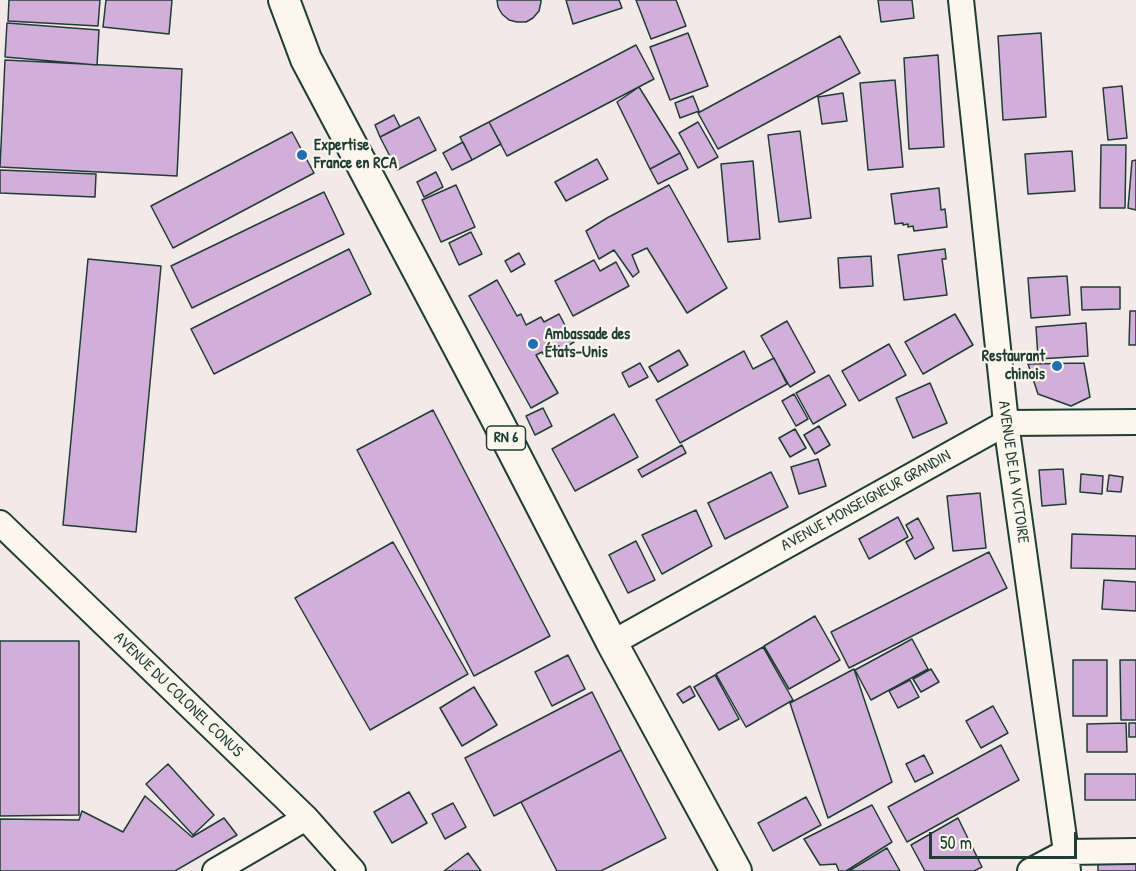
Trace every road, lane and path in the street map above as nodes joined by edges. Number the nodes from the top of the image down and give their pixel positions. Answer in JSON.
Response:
{"nodes":[{"id":1,"x":284,"y":0,"type":"edge"},
{"id":2,"x":961,"y":0,"type":"edge"},
{"id":3,"x":1136,"y":422,"type":"edge"},
{"id":4,"x":1006,"y":423,"type":"junction"},
{"id":5,"x":0,"y":523,"type":"edge"},
{"id":6,"x":612,"y":643,"type":"junction"},
{"id":7,"x":306,"y":818,"type":"junction"},
{"id":8,"x":1136,"y":851,"type":"edge"},
{"id":9,"x":1067,"y":861,"type":"edge"},
{"id":10,"x":215,"y":871,"type":"edge"},
{"id":11,"x":353,"y":871,"type":"edge"},
{"id":12,"x":736,"y":871,"type":"edge"},
{"id":13,"x":1030,"y":871,"type":"edge"}],
"edges":[{"from":1,"to":6,"type":"main road","number":"RN 6"},
{"from":2,"to":4,"type":"street","name":"AVENUE DE LA VICTOIRE"},
{"from":3,"to":4,"type":"street","name":"AVENUE MONSEIGNEUR GRANDIN"},
{"from":4,"to":6,"type":"street","name":"AVENUE MONSEIGNEUR GRANDIN"},
{"from":4,"to":9,"type":"street","name":"AVENUE DE LA VICTOIRE"},
{"from":5,"to":7,"type":"street","name":"AVENUE DU COLONEL CONUS"},
{"from":6,"to":12,"type":"main road","number":"RN 6"},
{"from":7,"to":10,"type":"street"},
{"from":7,"to":11,"type":"street","name":"AVENUE DU COLONEL CONUS"},
{"from":8,"to":9,"type":"street"},
{"from":9,"to":13,"type":"street"}]}
